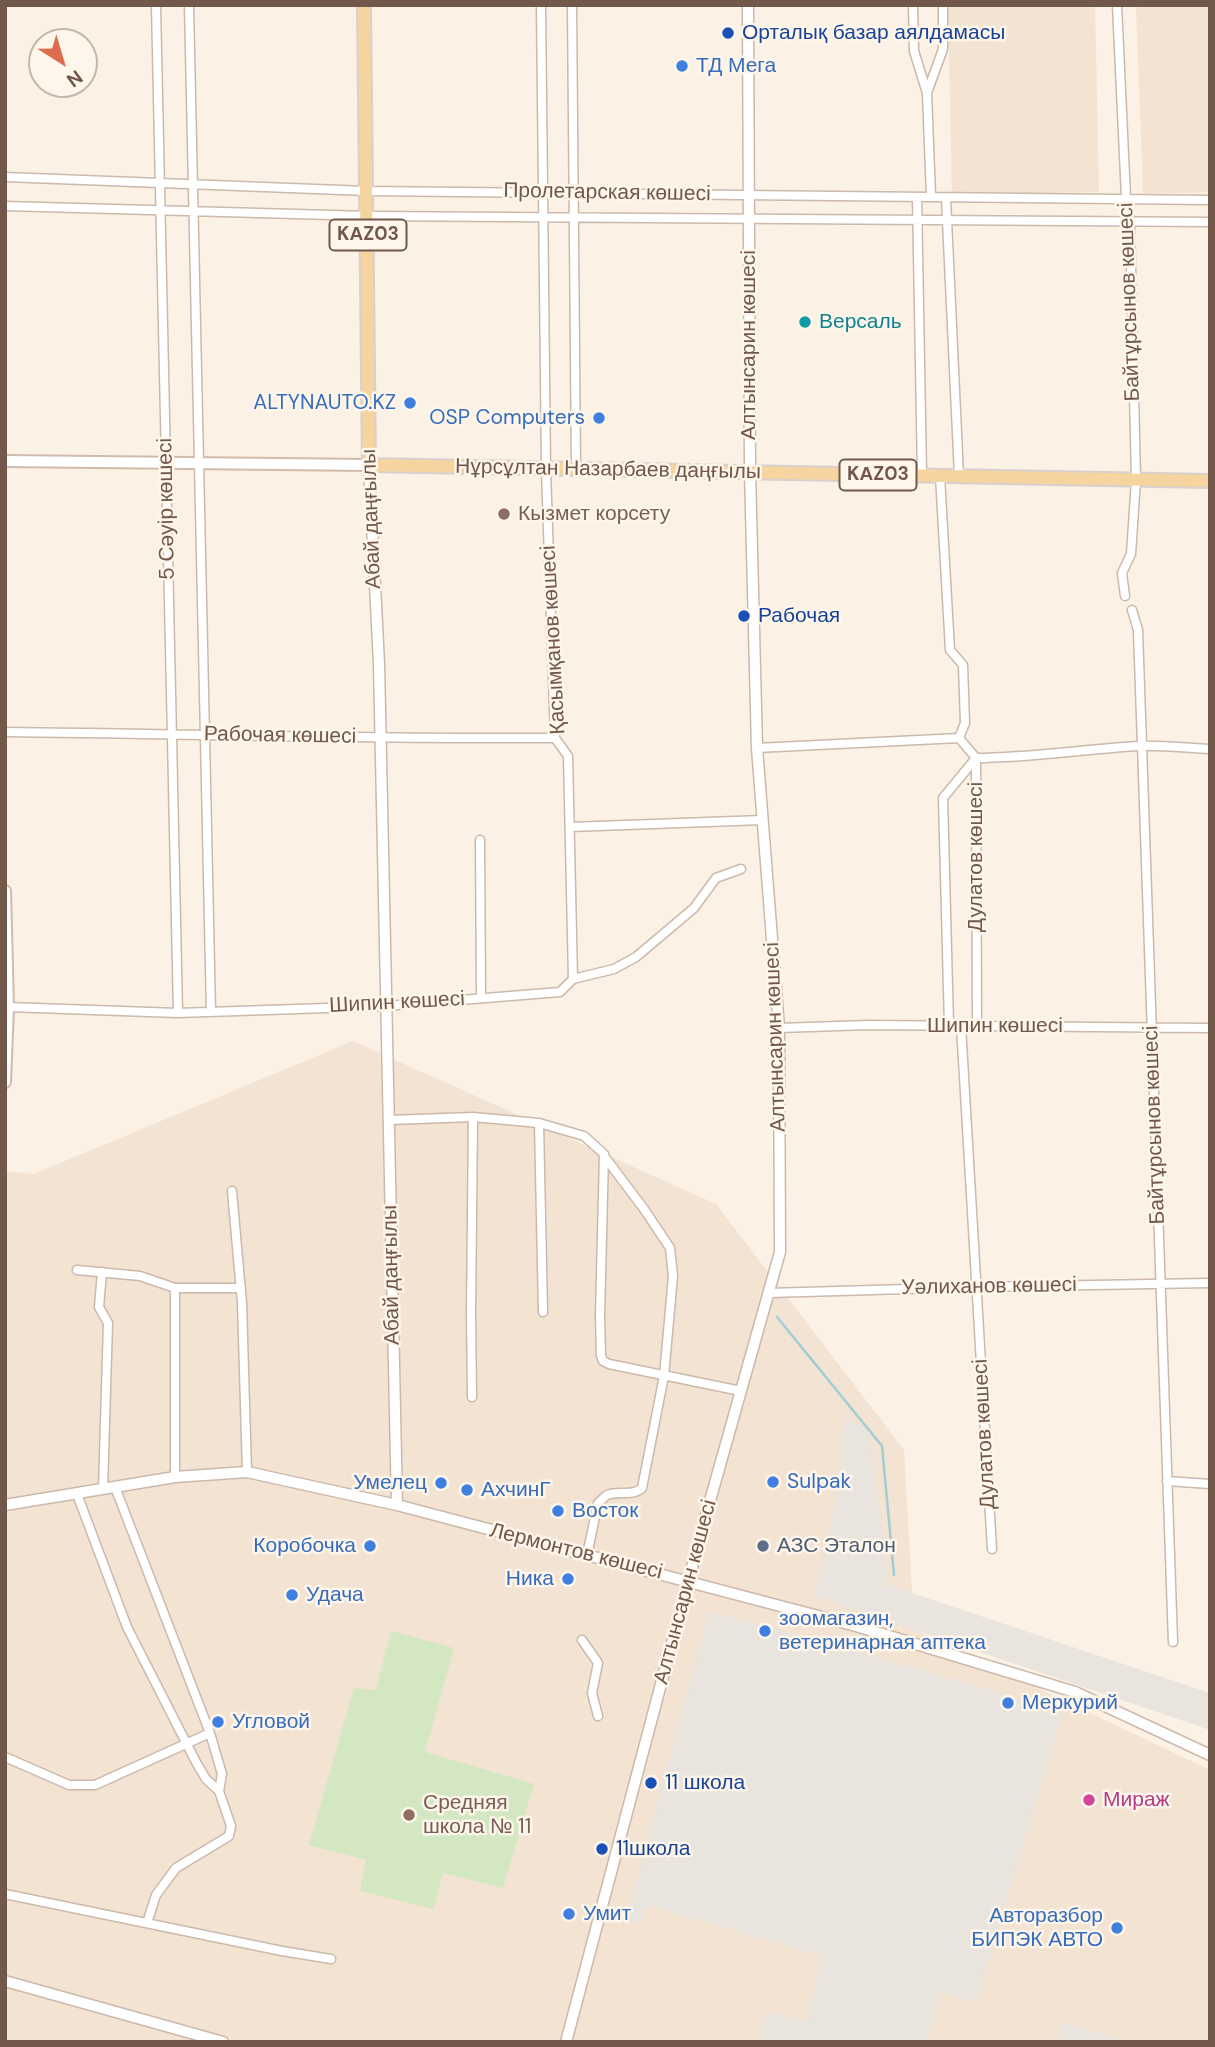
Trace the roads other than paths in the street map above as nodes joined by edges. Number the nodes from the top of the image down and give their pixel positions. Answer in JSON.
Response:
{"nodes":[{"id":1,"x":156,"y":5,"type":"edge"},
{"id":2,"x":189,"y":5,"type":"edge"},
{"id":3,"x":364,"y":5,"type":"edge"},
{"id":4,"x":541,"y":5,"type":"edge"},
{"id":5,"x":572,"y":5,"type":"edge"},
{"id":6,"x":748,"y":5,"type":"edge"},
{"id":7,"x":913,"y":5,"type":"edge"},
{"id":8,"x":943,"y":5,"type":"edge"},
{"id":9,"x":1117,"y":5,"type":"edge"},
{"id":10,"x":927,"y":93,"type":"junction"},
{"id":11,"x":5,"y":177,"type":"edge"},
{"id":12,"x":160,"y":183,"type":"junction"},
{"id":13,"x":193,"y":184,"type":"junction"},
{"id":14,"x":367,"y":191,"type":"junction"},
{"id":15,"x":543,"y":193,"type":"junction"},
{"id":16,"x":573,"y":193,"type":"junction"},
{"id":17,"x":749,"y":195,"type":"junction"},
{"id":18,"x":917,"y":197,"type":"junction"},
{"id":19,"x":931,"y":197,"type":"junction"},
{"id":20,"x":946,"y":198,"type":"junction"},
{"id":21,"x":1126,"y":198,"type":"junction"},
{"id":22,"x":1210,"y":200,"type":"edge"},
{"id":23,"x":5,"y":206,"type":"edge"},
{"id":24,"x":161,"y":210,"type":"junction"},
{"id":25,"x":193,"y":211,"type":"junction"},
{"id":26,"x":368,"y":216,"type":"junction"},
{"id":27,"x":543,"y":218,"type":"junction"},
{"id":28,"x":574,"y":218,"type":"junction"},
{"id":29,"x":749,"y":219,"type":"junction"},
{"id":30,"x":917,"y":220,"type":"junction"},
{"id":31,"x":947,"y":221,"type":"junction"},
{"id":32,"x":1130,"y":221,"type":"junction"},
{"id":33,"x":1210,"y":222,"type":"edge"},
{"id":34,"x":5,"y":461,"type":"edge"},
{"id":35,"x":166,"y":463,"type":"junction"},
{"id":36,"x":199,"y":464,"type":"junction"},
{"id":37,"x":369,"y":465,"type":"junction"},
{"id":38,"x":546,"y":469,"type":"junction"},
{"id":39,"x":576,"y":469,"type":"junction"},
{"id":40,"x":750,"y":472,"type":"junction"},
{"id":41,"x":922,"y":475,"type":"junction"},
{"id":42,"x":940,"y":476,"type":"junction"},
{"id":43,"x":959,"y":476,"type":"junction"},
{"id":44,"x":1136,"y":480,"type":"junction"},
{"id":45,"x":1210,"y":481,"type":"edge"},
{"id":46,"x":1125,"y":596,"type":"dead end"},
{"id":47,"x":1132,"y":610,"type":"dead end"},
{"id":48,"x":5,"y":732,"type":"edge"},
{"id":49,"x":172,"y":734,"type":"junction"},
{"id":50,"x":205,"y":734,"type":"junction"},
{"id":51,"x":380,"y":738,"type":"junction"},
{"id":52,"x":555,"y":738,"type":"junction"},
{"id":53,"x":962,"y":742,"type":"junction"},
{"id":54,"x":1142,"y":746,"type":"junction"},
{"id":55,"x":757,"y":748,"type":"junction"},
{"id":56,"x":1210,"y":749,"type":"edge"},
{"id":57,"x":974,"y":756,"type":"junction"},
{"id":58,"x":763,"y":820,"type":"junction"},
{"id":59,"x":570,"y":827,"type":"junction"},
{"id":60,"x":480,"y":840,"type":"dead end"},
{"id":61,"x":741,"y":869,"type":"dead end"},
{"id":62,"x":5,"y":891,"type":"edge"},
{"id":63,"x":573,"y":979,"type":"junction"},
{"id":64,"x":481,"y":998,"type":"junction"},
{"id":65,"x":386,"y":1006,"type":"junction"},
{"id":66,"x":8,"y":1007,"type":"junction"},
{"id":67,"x":211,"y":1012,"type":"junction"},
{"id":68,"x":178,"y":1013,"type":"junction"},
{"id":69,"x":949,"y":1026,"type":"junction"},
{"id":70,"x":961,"y":1026,"type":"junction"},
{"id":71,"x":976,"y":1026,"type":"junction"},
{"id":72,"x":1152,"y":1027,"type":"junction"},
{"id":73,"x":779,"y":1028,"type":"junction"},
{"id":74,"x":1210,"y":1028,"type":"edge"},
{"id":75,"x":5,"y":1082,"type":"edge"},
{"id":76,"x":473,"y":1116,"type":"junction"},
{"id":77,"x":389,"y":1120,"type":"junction"},
{"id":78,"x":539,"y":1123,"type":"junction"},
{"id":79,"x":604,"y":1155,"type":"junction"},
{"id":80,"x":232,"y":1191,"type":"dead end"},
{"id":81,"x":77,"y":1270,"type":"dead end"},
{"id":82,"x":102,"y":1272,"type":"junction"},
{"id":83,"x":1210,"y":1283,"type":"edge"},
{"id":84,"x":1160,"y":1284,"type":"junction"},
{"id":85,"x":976,"y":1287,"type":"junction"},
{"id":86,"x":175,"y":1288,"type":"junction"},
{"id":87,"x":241,"y":1288,"type":"junction"},
{"id":88,"x":769,"y":1293,"type":"junction"},
{"id":89,"x":543,"y":1312,"type":"dead end"},
{"id":90,"x":664,"y":1376,"type":"junction"},
{"id":91,"x":741,"y":1391,"type":"junction"},
{"id":92,"x":472,"y":1397,"type":"dead end"},
{"id":93,"x":247,"y":1472,"type":"junction"},
{"id":94,"x":175,"y":1477,"type":"junction"},
{"id":95,"x":1167,"y":1481,"type":"junction"},
{"id":96,"x":1210,"y":1484,"type":"edge"},
{"id":97,"x":115,"y":1487,"type":"junction"},
{"id":98,"x":103,"y":1489,"type":"junction"},
{"id":99,"x":77,"y":1494,"type":"junction"},
{"id":100,"x":5,"y":1505,"type":"edge"},
{"id":101,"x":397,"y":1506,"type":"junction"},
{"id":102,"x":992,"y":1549,"type":"dead end"},
{"id":103,"x":587,"y":1555,"type":"junction"},
{"id":104,"x":690,"y":1581,"type":"junction"},
{"id":105,"x":582,"y":1640,"type":"dead end"},
{"id":106,"x":1173,"y":1642,"type":"dead end"},
{"id":107,"x":598,"y":1716,"type":"dead end"},
{"id":108,"x":210,"y":1733,"type":"junction"},
{"id":109,"x":186,"y":1743,"type":"junction"},
{"id":110,"x":1210,"y":1755,"type":"edge"},
{"id":111,"x":5,"y":1757,"type":"edge"},
{"id":112,"x":219,"y":1791,"type":"junction"},
{"id":113,"x":5,"y":1894,"type":"edge"},
{"id":114,"x":147,"y":1923,"type":"junction"},
{"id":115,"x":331,"y":1959,"type":"dead end"},
{"id":116,"x":5,"y":1981,"type":"edge"},
{"id":117,"x":223,"y":2042,"type":"edge"},
{"id":118,"x":566,"y":2042,"type":"edge"}],
"edges":[{"from":1,"to":12,"type":"street","name":"5 Сәуір көшесі"},
{"from":2,"to":13,"type":"street","name":"5 Сәуір көшесі"},
{"from":3,"to":14,"type":"main road","name":"Абай даңғылы","number":"KАZ03"},
{"from":4,"to":15,"type":"street","name":"Қасымқанов көшесі"},
{"from":5,"to":16,"type":"street"},
{"from":6,"to":17,"type":"street","name":"Алтынсарин көшесі"},
{"from":7,"to":10,"type":"street"},
{"from":8,"to":10,"type":"street"},
{"from":9,"to":21,"type":"street","name":"Байтұрсынов көшесі"},
{"from":10,"to":19,"type":"street"},
{"from":11,"to":12,"type":"street","name":"Пролетарская көшесі"},
{"from":12,"to":13,"type":"street","name":"Пролетарская көшесі"},
{"from":12,"to":24,"type":"street","name":"5 Сәуір көшесі"},
{"from":13,"to":14,"type":"street","name":"Пролетарская көшесі"},
{"from":13,"to":25,"type":"street","name":"5 Сәуір көшесі"},
{"from":14,"to":15,"type":"street","name":"Пролетарская көшесі"},
{"from":14,"to":26,"type":"main road","name":"Абай даңғылы","number":"KАZ03"},
{"from":15,"to":16,"type":"street","name":"Пролетарская көшесі"},
{"from":15,"to":27,"type":"street","name":"Қасымқанов көшесі"},
{"from":16,"to":17,"type":"street","name":"Пролетарская көшесі"},
{"from":16,"to":28,"type":"street"},
{"from":17,"to":18,"type":"street","name":"Пролетарская көшесі"},
{"from":17,"to":29,"type":"street","name":"Алтынсарин көшесі"},
{"from":18,"to":19,"type":"street","name":"Пролетарская көшесі"},
{"from":18,"to":30,"type":"street"},
{"from":19,"to":20,"type":"street","name":"Пролетарская көшесі"},
{"from":20,"to":21,"type":"street","name":"Пролетарская көшесі"},
{"from":20,"to":31,"type":"street"},
{"from":21,"to":22,"type":"street","name":"Пролетарская көшесі"},
{"from":21,"to":32,"type":"street","name":"Байтұрсынов көшесі"},
{"from":23,"to":24,"type":"street","name":"Пролетарская көшесі"},
{"from":24,"to":25,"type":"street","name":"Пролетарская көшесі"},
{"from":24,"to":35,"type":"street","name":"5 Сәуір көшесі"},
{"from":25,"to":26,"type":"street","name":"Пролетарская көшесі"},
{"from":25,"to":36,"type":"street","name":"5 Сәуір көшесі"},
{"from":26,"to":27,"type":"street","name":"Пролетарская көшесі"},
{"from":26,"to":37,"type":"main road","name":"Абай даңғылы","number":"KАZ03"},
{"from":27,"to":28,"type":"street","name":"Пролетарская көшесі"},
{"from":27,"to":38,"type":"street","name":"Қасымқанов көшесі"},
{"from":28,"to":29,"type":"street","name":"Пролетарская көшесі"},
{"from":28,"to":39,"type":"street"},
{"from":29,"to":30,"type":"street","name":"Пролетарская көшесі"},
{"from":29,"to":40,"type":"street","name":"Алтынсарин көшесі"},
{"from":30,"to":31,"type":"street","name":"Пролетарская көшесі"},
{"from":30,"to":41,"type":"street"},
{"from":31,"to":32,"type":"street","name":"Пролетарская көшесі"},
{"from":31,"to":43,"type":"street"},
{"from":32,"to":33,"type":"street","name":"Пролетарская көшесі"},
{"from":32,"to":44,"type":"street","name":"Байтұрсынов көшесі"},
{"from":34,"to":35,"type":"main road","name":"Нұрсұлтан Назарбаев даңғылы"},
{"from":35,"to":36,"type":"main road","name":"Нұрсұлтан Назарбаев даңғылы"},
{"from":35,"to":49,"type":"street","name":"5 Сәуір көшесі"},
{"from":36,"to":37,"type":"main road","name":"Нұрсұлтан Назарбаев даңғылы"},
{"from":36,"to":50,"type":"street","name":"5 Сәуір көшесі"},
{"from":37,"to":38,"type":"main road","name":"Нұрсұлтан Назарбаев даңғылы","number":"KАZ03"},
{"from":37,"to":51,"type":"street","name":"Абай даңғылы"},
{"from":38,"to":39,"type":"main road","name":"Нұрсұлтан Назарбаев даңғылы","number":"KАZ03"},
{"from":38,"to":52,"type":"street","name":"Қасымқанов көшесі"},
{"from":39,"to":40,"type":"main road","name":"Нұрсұлтан Назарбаев даңғылы","number":"KАZ03"},
{"from":40,"to":41,"type":"main road","name":"Нұрсұлтан Назарбаев даңғылы","number":"KАZ03"},
{"from":40,"to":55,"type":"street","name":"Алтынсарин көшесі"},
{"from":41,"to":42,"type":"main road","name":"Нұрсұлтан Назарбаев даңғылы","number":"KАZ03"},
{"from":42,"to":43,"type":"main road","name":"Нұрсұлтан Назарбаев даңғылы","number":"KАZ03"},
{"from":42,"to":53,"type":"street"},
{"from":43,"to":44,"type":"main road","name":"Нұрсұлтан Назарбаев даңғылы","number":"KАZ03"},
{"from":44,"to":45,"type":"main road","name":"Нұрсұлтан Назарбаев даңғылы","number":"KАZ03"},
{"from":44,"to":46,"type":"street","name":"Байтұрсынов көшесі"},
{"from":47,"to":54,"type":"street","name":"Байтұрсынов көшесі"},
{"from":48,"to":49,"type":"street","name":"Рабочая көшесі"},
{"from":49,"to":50,"type":"street","name":"Рабочая көшесі"},
{"from":49,"to":68,"type":"street","name":"5 Сәуір көшесі"},
{"from":50,"to":51,"type":"street","name":"Рабочая көшесі"},
{"from":50,"to":67,"type":"street","name":"5 Сәуір көшесі"},
{"from":51,"to":52,"type":"street","name":"Рабочая көшесі"},
{"from":51,"to":65,"type":"street","name":"Абай даңғылы"},
{"from":52,"to":59,"type":"street","name":"Қасымқанов көшесі"},
{"from":53,"to":55,"type":"street"},
{"from":53,"to":57,"type":"street"},
{"from":54,"to":56,"type":"street"},
{"from":54,"to":57,"type":"street"},
{"from":54,"to":72,"type":"street","name":"Байтұрсынов көшесі"},
{"from":55,"to":58,"type":"street","name":"Алтынсарин көшесі"},
{"from":57,"to":69,"type":"street","name":"Дулатов көшесі"},
{"from":57,"to":71,"type":"street","name":"Дулатов көшесі"},
{"from":58,"to":59,"type":"street"},
{"from":58,"to":73,"type":"street","name":"Алтынсарин көшесі"},
{"from":59,"to":63,"type":"street","name":"Қасымқанов көшесі"},
{"from":60,"to":64,"type":"street"},
{"from":61,"to":63,"type":"street","name":"Шипин көшесі"},
{"from":62,"to":66,"type":"main road"},
{"from":63,"to":64,"type":"street","name":"Шипин көшесі"},
{"from":64,"to":65,"type":"street","name":"Шипин көшесі"},
{"from":65,"to":67,"type":"street","name":"Шипин көшесі"},
{"from":65,"to":77,"type":"street","name":"Абай даңғылы"},
{"from":66,"to":68,"type":"street","name":"Шипин көшесі"},
{"from":66,"to":75,"type":"main road"},
{"from":67,"to":68,"type":"street","name":"Шипин көшесі"},
{"from":69,"to":70,"type":"street","name":"Шипин көшесі"},
{"from":69,"to":73,"type":"street","name":"Шипин көшесі"},
{"from":70,"to":71,"type":"street","name":"Шипин көшесі"},
{"from":70,"to":85,"type":"street","name":"Дулатов көшесі"},
{"from":71,"to":72,"type":"street","name":"Шипин көшесі"},
{"from":72,"to":74,"type":"street","name":"Шипин көшесі"},
{"from":72,"to":84,"type":"street","name":"Байтұрсынов көшесі"},
{"from":73,"to":88,"type":"street","name":"Алтынсарин көшесі"},
{"from":76,"to":77,"type":"street"},
{"from":76,"to":78,"type":"street"},
{"from":76,"to":92,"type":"street"},
{"from":77,"to":101,"type":"street","name":"Абай даңғылы"},
{"from":78,"to":79,"type":"street"},
{"from":78,"to":89,"type":"street"},
{"from":79,"to":90,"type":"street"},
{"from":79,"to":90,"type":"street"},
{"from":80,"to":87,"type":"street"},
{"from":81,"to":82,"type":"street"},
{"from":82,"to":86,"type":"street"},
{"from":82,"to":98,"type":"street"},
{"from":83,"to":84,"type":"street","name":"Уәлиханов көшесі"},
{"from":84,"to":85,"type":"street","name":"Уәлиханов көшесі"},
{"from":84,"to":95,"type":"street","name":"Байтұрсынов көшесі"},
{"from":85,"to":88,"type":"street","name":"Уәлиханов көшесі"},
{"from":85,"to":102,"type":"street","name":"Дулатов көшесі"},
{"from":86,"to":87,"type":"street"},
{"from":86,"to":94,"type":"street"},
{"from":87,"to":93,"type":"street"},
{"from":88,"to":91,"type":"street","name":"Алтынсарин көшесі"},
{"from":90,"to":91,"type":"street"},
{"from":90,"to":103,"type":"street"},
{"from":91,"to":104,"type":"street","name":"Алтынсарин көшесі"},
{"from":93,"to":94,"type":"street","name":"Лермонтов көшесі"},
{"from":93,"to":101,"type":"street","name":"Лермонтов көшесі"},
{"from":94,"to":97,"type":"street","name":"Лермонтов көшесі"},
{"from":95,"to":96,"type":"street"},
{"from":95,"to":106,"type":"street","name":"Байтұрсынов көшесі"},
{"from":97,"to":98,"type":"street","name":"Лермонтов көшесі"},
{"from":97,"to":108,"type":"street"},
{"from":98,"to":99,"type":"street","name":"Лермонтов көшесі"},
{"from":99,"to":100,"type":"street","name":"Лермонтов көшесі"},
{"from":99,"to":109,"type":"street"},
{"from":101,"to":103,"type":"street","name":"Лермонтов көшесі"},
{"from":103,"to":104,"type":"street","name":"Лермонтов көшесі"},
{"from":104,"to":110,"type":"street","name":"Лермонтов көшесі"},
{"from":104,"to":118,"type":"street","name":"Алтынсарин көшесі"},
{"from":105,"to":107,"type":"street"},
{"from":108,"to":109,"type":"street"},
{"from":108,"to":112,"type":"street"},
{"from":109,"to":111,"type":"street"},
{"from":109,"to":112,"type":"street"},
{"from":112,"to":114,"type":"street"},
{"from":113,"to":114,"type":"street"},
{"from":114,"to":115,"type":"street"},
{"from":116,"to":117,"type":"street"}]}
